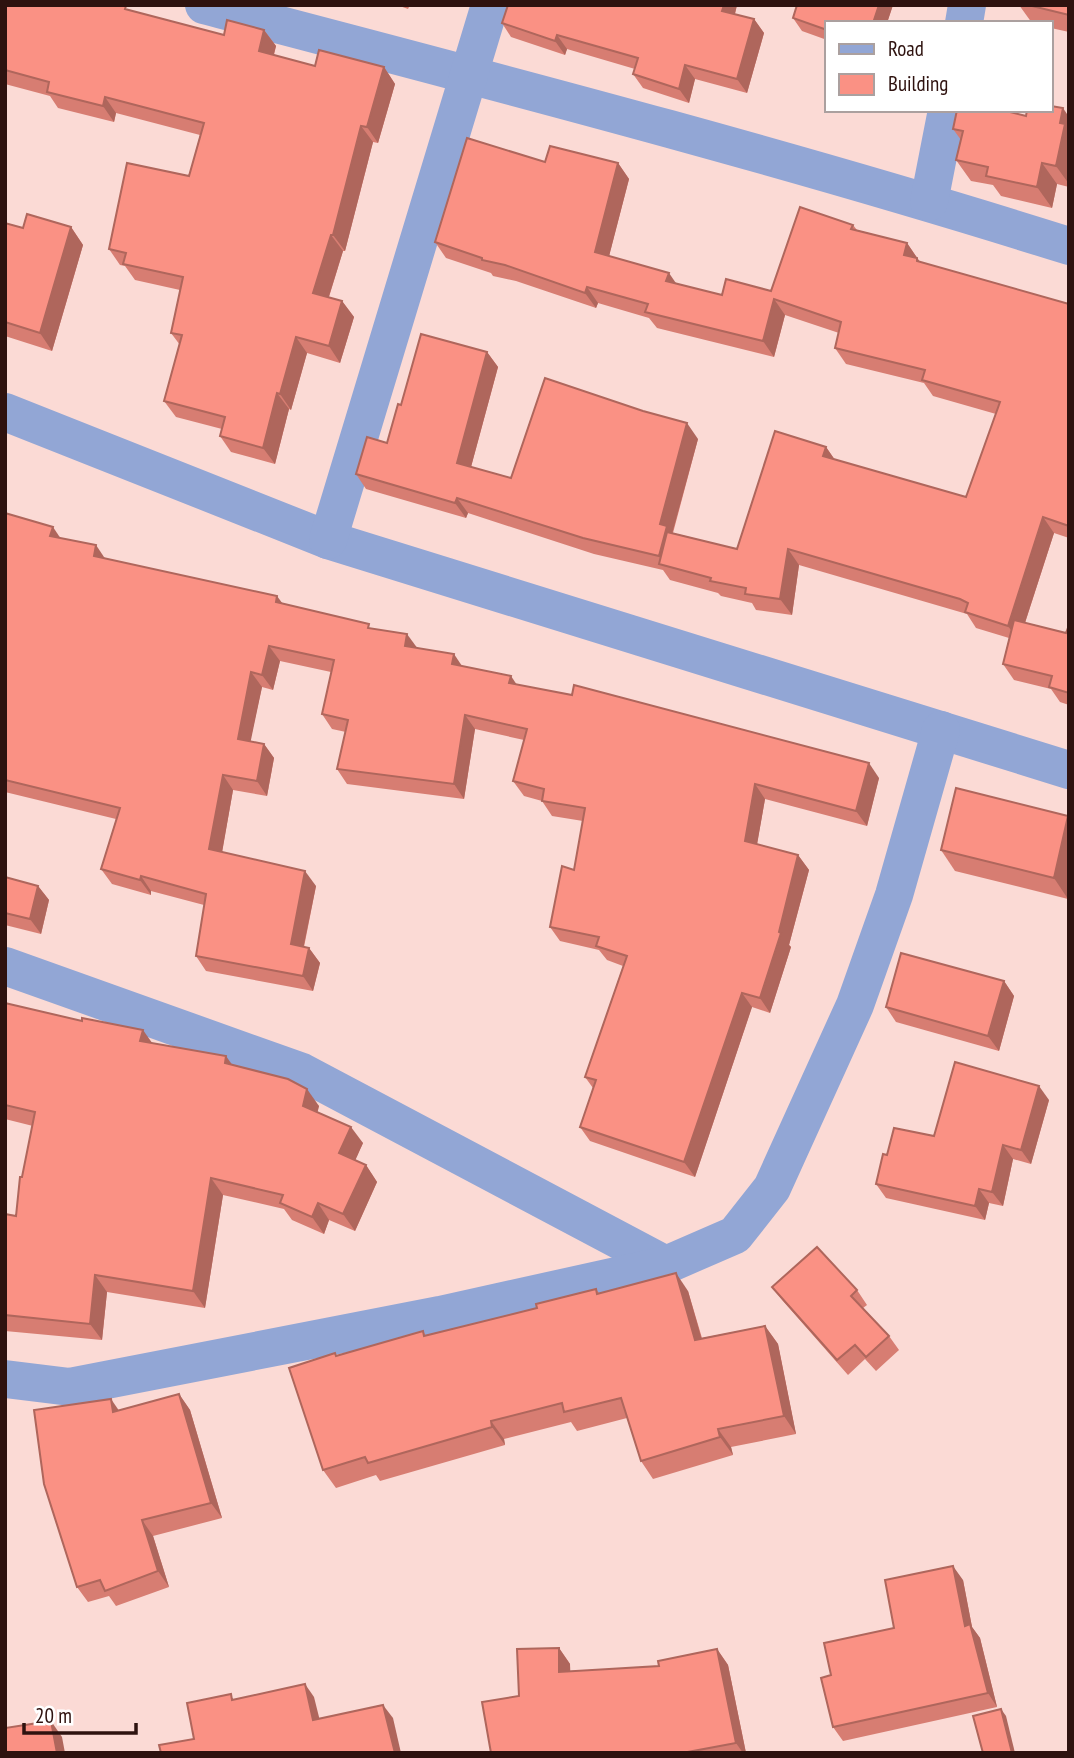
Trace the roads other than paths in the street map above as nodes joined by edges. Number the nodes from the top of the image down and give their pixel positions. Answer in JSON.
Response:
{"nodes":[{"id":1,"x":204,"y":5,"type":"edge"},
{"id":2,"x":490,"y":5,"type":"edge"},
{"id":3,"x":468,"y":75,"type":"junction"},
{"id":4,"x":947,"y":112,"type":"edge"},
{"id":5,"x":929,"y":202,"type":"junction"},
{"id":6,"x":1069,"y":246,"type":"edge"},
{"id":7,"x":5,"y":412,"type":"edge"},
{"id":8,"x":328,"y":540,"type":"junction"},
{"id":9,"x":942,"y":730,"type":"junction"},
{"id":10,"x":1069,"y":770,"type":"edge"},
{"id":11,"x":5,"y":966,"type":"edge"},
{"id":12,"x":666,"y":1265,"type":"junction"},
{"id":13,"x":5,"y":1379,"type":"edge"}],
"edges":[{"from":1,"to":3,"type":"street"},
{"from":2,"to":3,"type":"street"},
{"from":3,"to":5,"type":"street"},
{"from":3,"to":8,"type":"street"},
{"from":4,"to":5,"type":"street"},
{"from":5,"to":6,"type":"street"},
{"from":7,"to":8,"type":"street"},
{"from":8,"to":9,"type":"street"},
{"from":9,"to":10,"type":"street"},
{"from":9,"to":12,"type":"street"},
{"from":11,"to":12,"type":"street"},
{"from":12,"to":13,"type":"street"}]}
